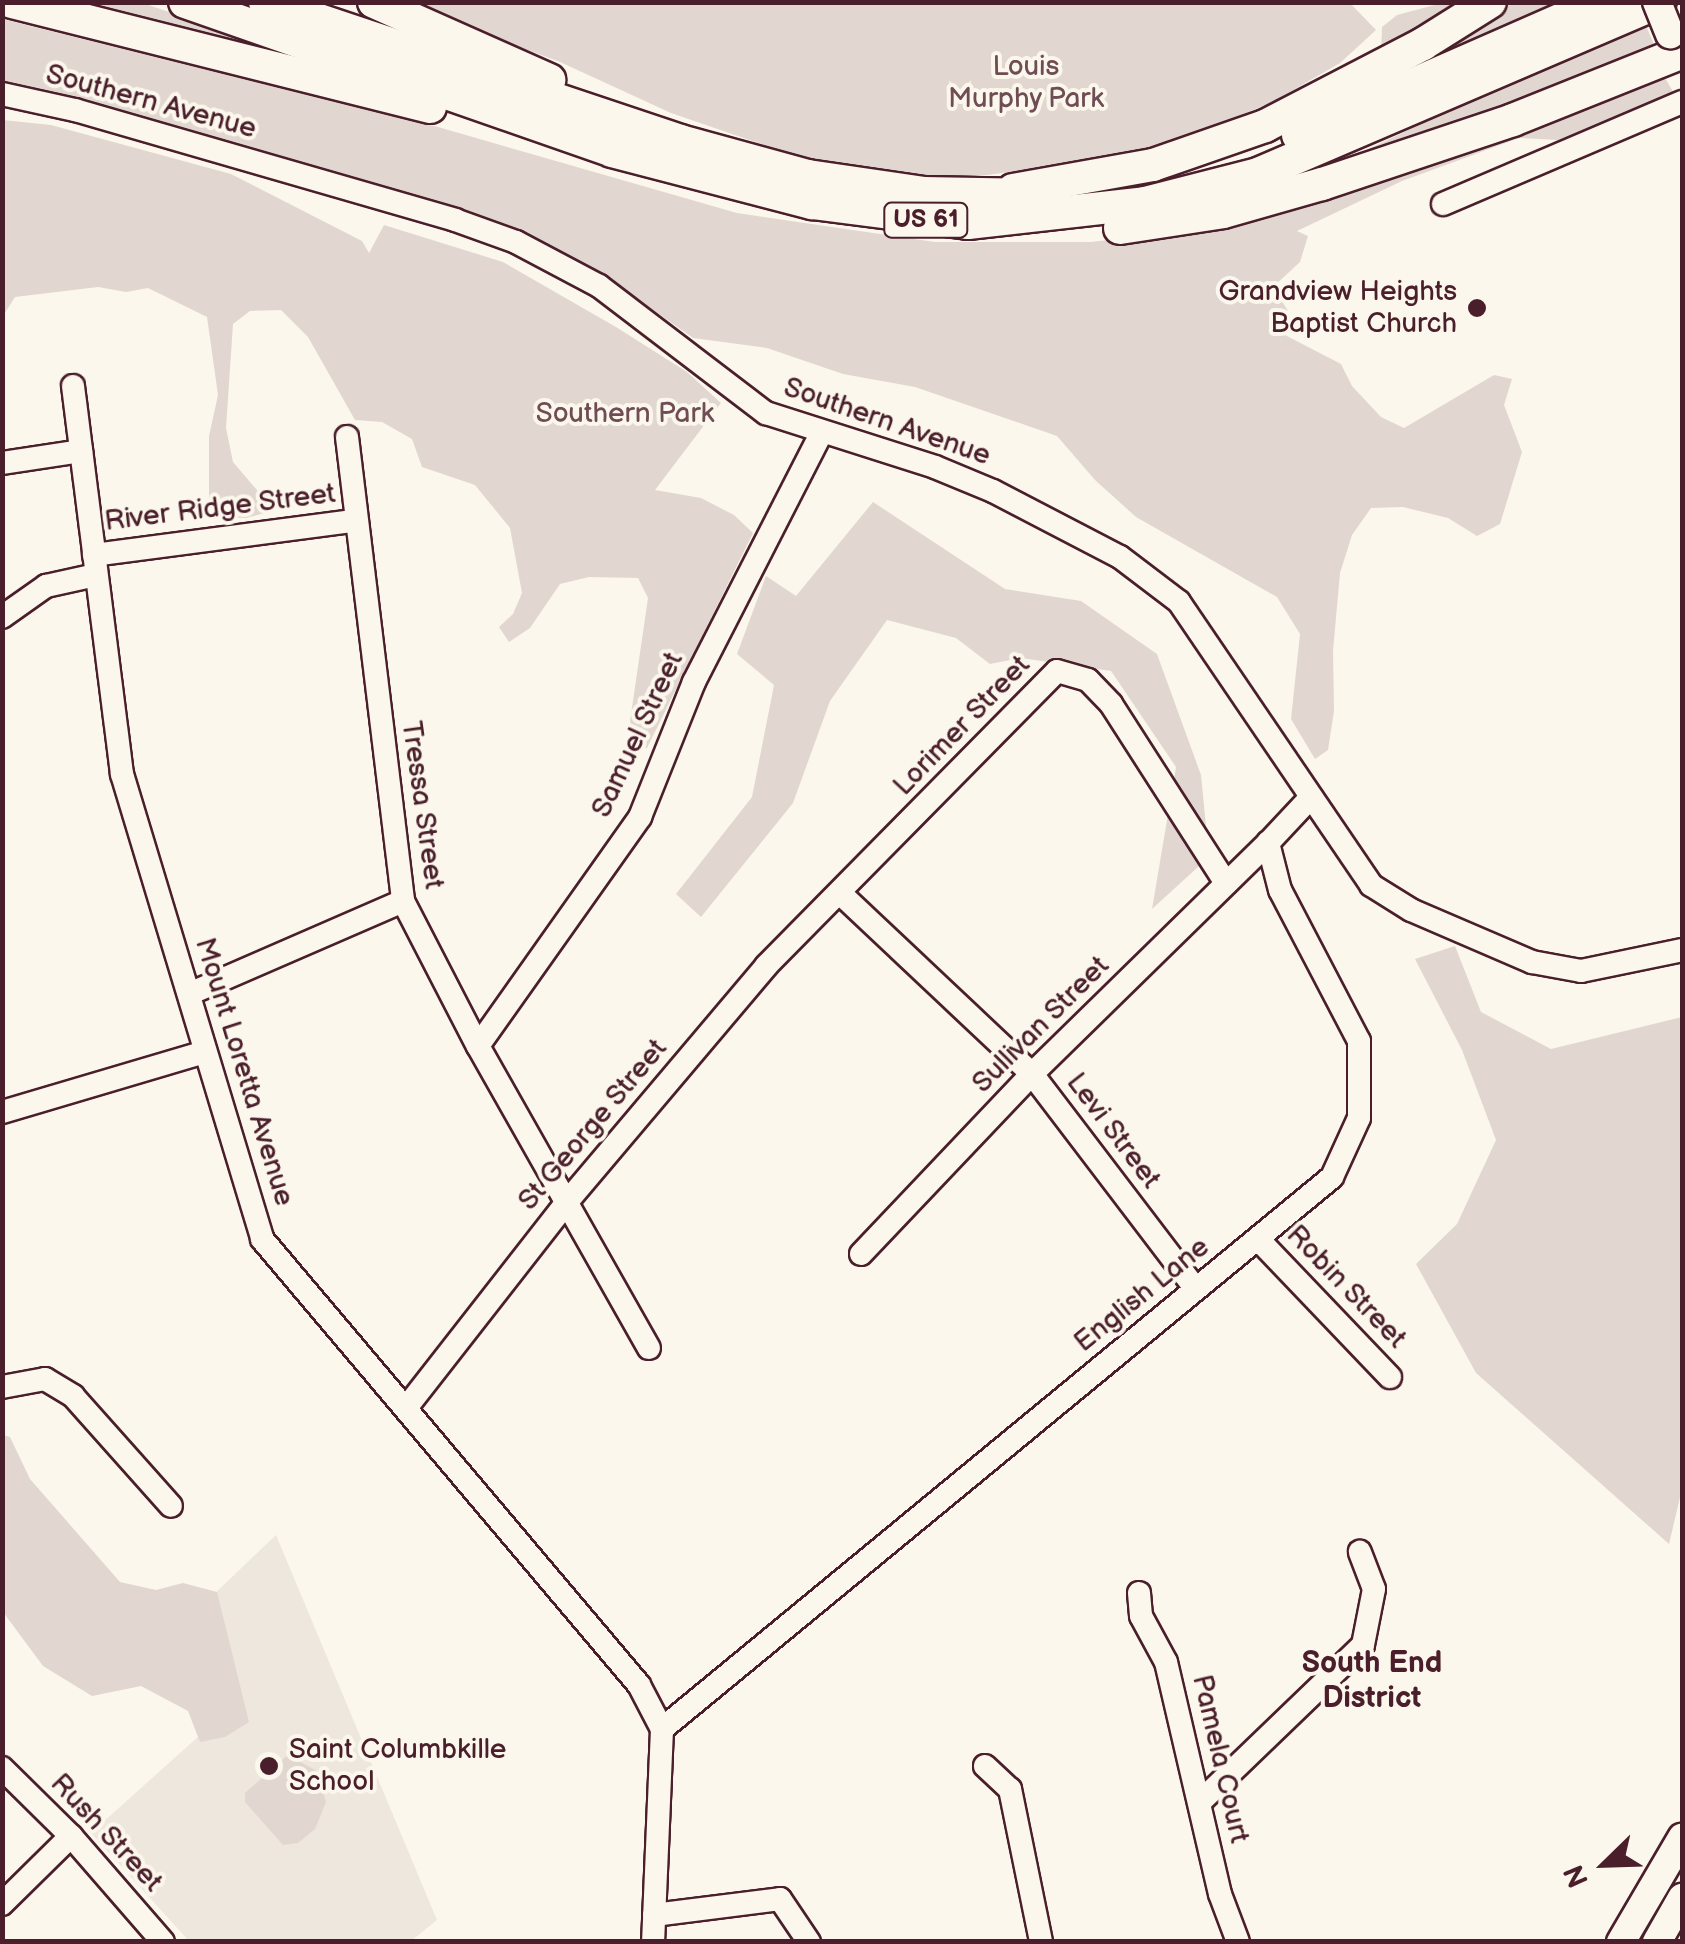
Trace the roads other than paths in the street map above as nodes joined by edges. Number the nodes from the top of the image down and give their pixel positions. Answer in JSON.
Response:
{"nodes":[{"id":1,"x":12,"y":2,"type":"edge"},
{"id":2,"x":185,"y":2,"type":"edge"},
{"id":3,"x":265,"y":2,"type":"edge"},
{"id":4,"x":374,"y":2,"type":"edge"},
{"id":5,"x":1490,"y":2,"type":"edge"},
{"id":6,"x":1601,"y":2,"type":"edge"},
{"id":7,"x":1658,"y":2,"type":"edge"},
{"id":8,"x":1678,"y":52,"type":"edge"},
{"id":9,"x":2,"y":94,"type":"edge"},
{"id":10,"x":1682,"y":102,"type":"edge"},
{"id":11,"x":680,"y":141,"type":"junction"},
{"id":12,"x":612,"y":151,"type":"junction"},
{"id":13,"x":990,"y":197,"type":"junction"},
{"id":14,"x":1443,"y":204,"type":"dead end"},
{"id":15,"x":968,"y":222,"type":"junction"},
{"id":16,"x":72,"y":386,"type":"dead end"},
{"id":17,"x":822,"y":432,"type":"junction"},
{"id":18,"x":347,"y":438,"type":"dead end"},
{"id":19,"x":81,"y":451,"type":"junction"},
{"id":20,"x":2,"y":464,"type":"edge"},
{"id":21,"x":354,"y":521,"type":"junction"},
{"id":22,"x":95,"y":565,"type":"junction"},
{"id":23,"x":2,"y":616,"type":"edge"},
{"id":24,"x":1311,"y":798,"type":"junction"},
{"id":25,"x":1268,"y":843,"type":"junction"},
{"id":26,"x":1226,"y":882,"type":"junction"},
{"id":27,"x":842,"y":894,"type":"junction"},
{"id":28,"x":403,"y":902,"type":"junction"},
{"id":29,"x":1682,"y":950,"type":"edge"},
{"id":30,"x":190,"y":994,"type":"junction"},
{"id":31,"x":478,"y":1046,"type":"junction"},
{"id":32,"x":204,"y":1052,"type":"junction"},
{"id":33,"x":1032,"y":1074,"type":"junction"},
{"id":34,"x":2,"y":1112,"type":"edge"},
{"id":35,"x":566,"y":1203,"type":"junction"},
{"id":36,"x":1258,"y":1239,"type":"junction"},
{"id":37,"x":861,"y":1254,"type":"dead end"},
{"id":38,"x":1196,"y":1289,"type":"junction"},
{"id":39,"x":649,"y":1348,"type":"dead end"},
{"id":40,"x":1390,"y":1377,"type":"dead end"},
{"id":41,"x":2,"y":1387,"type":"edge"},
{"id":42,"x":406,"y":1408,"type":"junction"},
{"id":43,"x":171,"y":1506,"type":"dead end"},
{"id":44,"x":1360,"y":1552,"type":"dead end"},
{"id":45,"x":1139,"y":1592,"type":"dead end"},
{"id":46,"x":662,"y":1728,"type":"junction"},
{"id":47,"x":985,"y":1766,"type":"dead end"},
{"id":48,"x":2,"y":1768,"type":"edge"},
{"id":49,"x":1200,"y":1802,"type":"junction"},
{"id":50,"x":71,"y":1836,"type":"junction"},
{"id":51,"x":1682,"y":1838,"type":"edge"},
{"id":52,"x":1682,"y":1898,"type":"edge"},
{"id":53,"x":2,"y":1904,"type":"edge"},
{"id":54,"x":654,"y":1915,"type":"junction"},
{"id":55,"x":1627,"y":1932,"type":"edge"},
{"id":56,"x":1659,"y":1940,"type":"edge"},
{"id":57,"x":164,"y":1942,"type":"edge"},
{"id":58,"x":653,"y":1942,"type":"edge"},
{"id":59,"x":810,"y":1942,"type":"edge"},
{"id":60,"x":1041,"y":1942,"type":"edge"},
{"id":61,"x":1238,"y":1942,"type":"edge"}],
"edges":[{"from":1,"to":12,"type":"highway"},
{"from":2,"to":12,"type":"highway","number":"US 61"},
{"from":3,"to":11,"type":"highway","number":"US 61"},
{"from":4,"to":11,"type":"highway"},
{"from":5,"to":13,"type":"highway"},
{"from":6,"to":13,"type":"highway","number":"US 61"},
{"from":7,"to":8,"type":"main road","bridge":true},
{"from":7,"to":15,"type":"highway","number":"US 61"},
{"from":8,"to":15,"type":"highway"},
{"from":9,"to":17,"type":"street","name":"Southern Avenue"},
{"from":10,"to":14,"type":"street"},
{"from":11,"to":13,"type":"highway","number":"US 61"},
{"from":12,"to":15,"type":"highway","number":"US 61"},
{"from":16,"to":19,"type":"street","name":"Mount Loretta Avenue"},
{"from":17,"to":24,"type":"street","name":"Southern Avenue"},
{"from":17,"to":31,"type":"street","name":"Samuel Street"},
{"from":18,"to":21,"type":"street","name":"Tressa Street"},
{"from":19,"to":20,"type":"street"},
{"from":19,"to":22,"type":"street","name":"Mount Loretta Avenue"},
{"from":21,"to":22,"type":"street","name":"River Ridge Street"},
{"from":21,"to":28,"type":"street","name":"Tressa Street"},
{"from":22,"to":23,"type":"street","name":"River Ridge Street"},
{"from":22,"to":30,"type":"street","name":"Mount Loretta Avenue"},
{"from":24,"to":25,"type":"street"},
{"from":24,"to":29,"type":"street","name":"Southern Avenue"},
{"from":25,"to":26,"type":"street","name":"Sullivan Street"},
{"from":25,"to":36,"type":"street","name":"English Lane"},
{"from":26,"to":27,"type":"street","name":"Lorimer Street"},
{"from":26,"to":33,"type":"street","name":"Sullivan Street"},
{"from":27,"to":33,"type":"street","name":"Levi Street"},
{"from":27,"to":35,"type":"street","name":"St George Street"},
{"from":28,"to":30,"type":"street"},
{"from":28,"to":31,"type":"street","name":"Tressa Street"},
{"from":30,"to":32,"type":"street","name":"Mount Loretta Avenue"},
{"from":31,"to":35,"type":"street","name":"Tressa Street"},
{"from":32,"to":34,"type":"street"},
{"from":32,"to":42,"type":"street","name":"Mount Loretta Avenue"},
{"from":33,"to":37,"type":"street","name":"Sullivan Street"},
{"from":33,"to":38,"type":"street","name":"Levi Street"},
{"from":35,"to":39,"type":"street","name":"Tressa Street"},
{"from":35,"to":42,"type":"street","name":"St George Street"},
{"from":36,"to":38,"type":"street","name":"English Lane"},
{"from":36,"to":40,"type":"street","name":"Robin Street"},
{"from":38,"to":46,"type":"street","name":"English Lane"},
{"from":41,"to":43,"type":"street"},
{"from":42,"to":46,"type":"street","name":"Mount Loretta Avenue"},
{"from":44,"to":49,"type":"street"},
{"from":45,"to":49,"type":"street","name":"Pamela Court"},
{"from":46,"to":54,"type":"street"},
{"from":47,"to":60,"type":"street"},
{"from":48,"to":50,"type":"street","name":"Rush Street"},
{"from":49,"to":61,"type":"street","name":"Pamela Court"},
{"from":50,"to":53,"type":"street"},
{"from":50,"to":57,"type":"street","name":"Rush Street"},
{"from":51,"to":55,"type":"main road"},
{"from":52,"to":56,"type":"main road"},
{"from":54,"to":58,"type":"street"},
{"from":54,"to":59,"type":"street"},
{"from":55,"to":56,"type":"street"}]}
